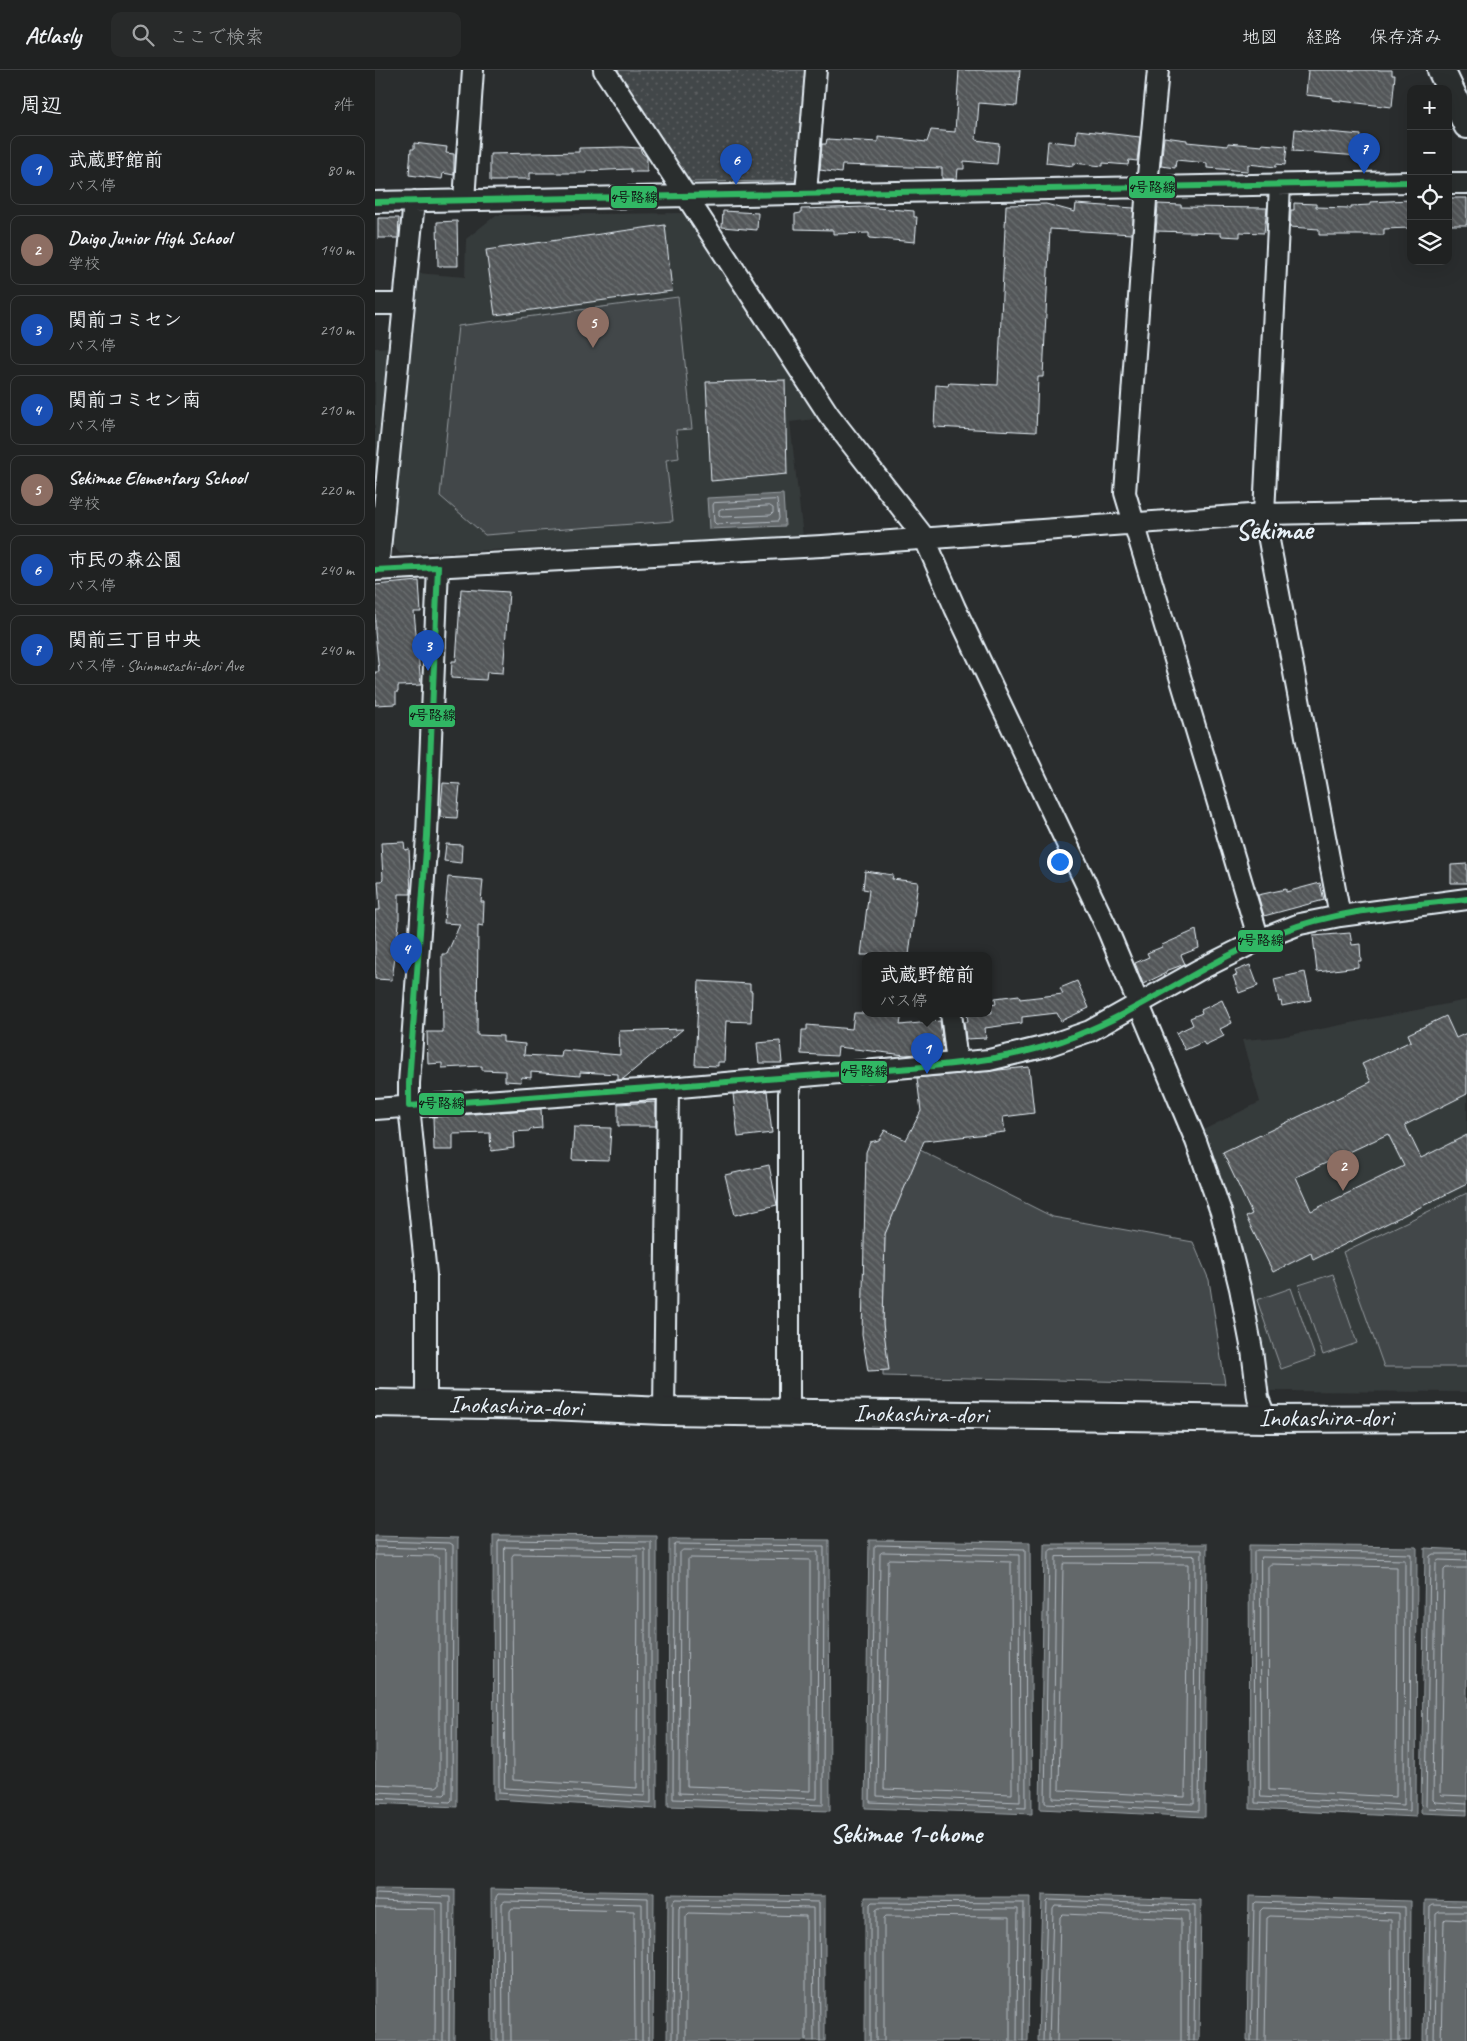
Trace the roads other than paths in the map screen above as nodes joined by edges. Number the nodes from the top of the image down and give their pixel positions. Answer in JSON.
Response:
{"nodes":[{"id":1,"x":473,"y":70,"type":"edge"},
{"id":2,"x":604,"y":70,"type":"edge"},
{"id":3,"x":817,"y":70,"type":"edge"},
{"id":4,"x":1157,"y":70,"type":"edge"},
{"id":5,"x":1441,"y":70,"type":"edge"},
{"id":6,"x":1467,"y":125,"type":"edge"},
{"id":7,"x":1407,"y":182,"type":"edge"},
{"id":8,"x":1452,"y":183,"type":"edge"},
{"id":9,"x":1467,"y":183,"type":"edge"},
{"id":10,"x":1280,"y":185,"type":"junction"},
{"id":11,"x":1147,"y":186,"type":"junction"},
{"id":12,"x":806,"y":193,"type":"junction"},
{"id":13,"x":685,"y":196,"type":"junction"},
{"id":14,"x":464,"y":200,"type":"junction"},
{"id":15,"x":414,"y":201,"type":"junction"},
{"id":16,"x":375,"y":202,"type":"edge"},
{"id":17,"x":375,"y":304,"type":"edge"},
{"id":18,"x":404,"y":304,"type":"junction"},
{"id":19,"x":1467,"y":510,"type":"edge"},
{"id":20,"x":1264,"y":514,"type":"junction"},
{"id":21,"x":1133,"y":523,"type":"junction"},
{"id":22,"x":924,"y":537,"type":"junction"},
{"id":23,"x":438,"y":567,"type":"junction"},
{"id":24,"x":376,"y":570,"type":"edge"},
{"id":25,"x":1467,"y":900,"type":"edge"},
{"id":26,"x":1340,"y":916,"type":"junction"},
{"id":27,"x":1259,"y":940,"type":"junction"},
{"id":28,"x":1139,"y":1005,"type":"junction"},
{"id":29,"x":951,"y":1017,"type":"edge"},
{"id":30,"x":957,"y":1063,"type":"junction"},
{"id":31,"x":792,"y":1078,"type":"junction"},
{"id":32,"x":668,"y":1088,"type":"junction"},
{"id":33,"x":409,"y":1106,"type":"junction"},
{"id":34,"x":375,"y":1109,"type":"edge"},
{"id":35,"x":375,"y":1403,"type":"edge"},
{"id":36,"x":426,"y":1403,"type":"junction"},
{"id":37,"x":664,"y":1411,"type":"junction"},
{"id":38,"x":789,"y":1412,"type":"junction"},
{"id":39,"x":1266,"y":1418,"type":"junction"},
{"id":40,"x":1467,"y":1418,"type":"edge"}],
"edges":[{"from":1,"to":14,"type":"street"},
{"from":2,"to":13,"type":"street"},
{"from":3,"to":12,"type":"street"},
{"from":4,"to":11,"type":"street"},
{"from":5,"to":6,"type":"main road"},
{"from":7,"to":10,"type":"street"},
{"from":8,"to":9,"type":"street"},
{"from":10,"to":11,"type":"street"},
{"from":10,"to":20,"type":"street"},
{"from":11,"to":12,"type":"street"},
{"from":11,"to":21,"type":"street"},
{"from":12,"to":13,"type":"street"},
{"from":13,"to":14,"type":"street"},
{"from":13,"to":22,"type":"street"},
{"from":14,"to":15,"type":"street"},
{"from":15,"to":16,"type":"street"},
{"from":15,"to":18,"type":"street"},
{"from":17,"to":18,"type":"street"},
{"from":18,"to":24,"type":"street"},
{"from":19,"to":20,"type":"street"},
{"from":20,"to":21,"type":"street"},
{"from":20,"to":26,"type":"street"},
{"from":21,"to":22,"type":"street"},
{"from":21,"to":27,"type":"street"},
{"from":22,"to":23,"type":"street"},
{"from":22,"to":28,"type":"street"},
{"from":23,"to":24,"type":"street"},
{"from":23,"to":33,"type":"street"},
{"from":25,"to":26,"type":"street"},
{"from":26,"to":27,"type":"street"},
{"from":27,"to":28,"type":"street"},
{"from":28,"to":30,"type":"street"},
{"from":28,"to":39,"type":"street"},
{"from":29,"to":30,"type":"street"},
{"from":30,"to":31,"type":"street"},
{"from":31,"to":32,"type":"street"},
{"from":31,"to":38,"type":"street"},
{"from":32,"to":33,"type":"street"},
{"from":32,"to":37,"type":"street"},
{"from":33,"to":34,"type":"street"},
{"from":33,"to":36,"type":"street"},
{"from":35,"to":36,"type":"main road","name":"Inokashira-dori"},
{"from":36,"to":37,"type":"main road","name":"Inokashira-dori"},
{"from":37,"to":38,"type":"main road","name":"Inokashira-dori"},
{"from":38,"to":39,"type":"main road","name":"Inokashira-dori"},
{"from":39,"to":40,"type":"main road","name":"Inokashira-dori"}]}
